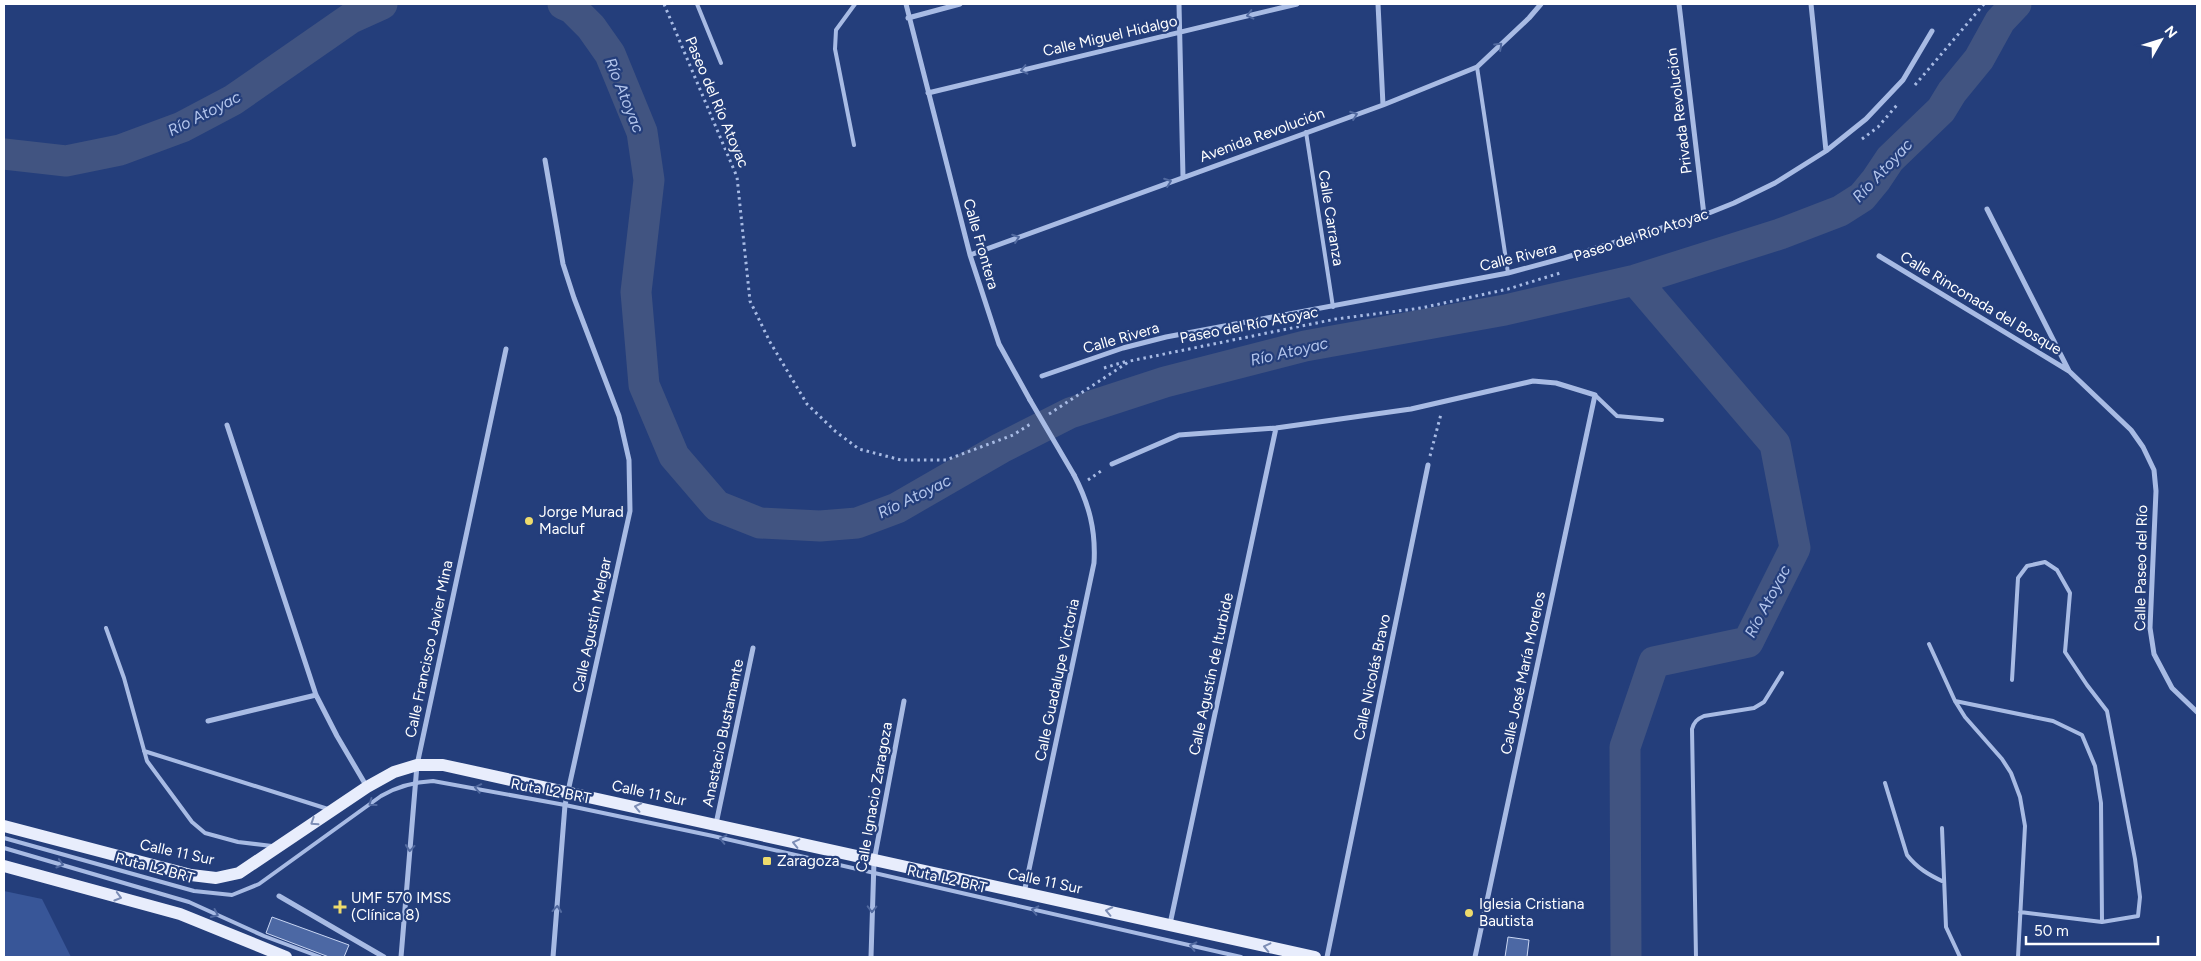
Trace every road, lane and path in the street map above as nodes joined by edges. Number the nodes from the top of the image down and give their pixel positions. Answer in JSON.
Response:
{"nodes":[{"id":1,"x":664,"y":4,"type":"edge"},
{"id":2,"x":697,"y":4,"type":"edge"},
{"id":3,"x":855,"y":4,"type":"edge"},
{"id":4,"x":906,"y":4,"type":"edge"},
{"id":5,"x":960,"y":4,"type":"edge"},
{"id":6,"x":1179,"y":4,"type":"edge"},
{"id":7,"x":1297,"y":4,"type":"edge"},
{"id":8,"x":1378,"y":4,"type":"edge"},
{"id":9,"x":1541,"y":4,"type":"edge"},
{"id":10,"x":1678,"y":4,"type":"edge"},
{"id":11,"x":1811,"y":4,"type":"edge"},
{"id":12,"x":1984,"y":4,"type":"edge"},
{"id":13,"x":908,"y":18,"type":"junction"},
{"id":14,"x":1932,"y":31,"type":"dead end"},
{"id":15,"x":1180,"y":32,"type":"junction"},
{"id":16,"x":722,"y":63,"type":"dead end"},
{"id":17,"x":1477,"y":68,"type":"junction"},
{"id":18,"x":1910,"y":90,"type":"dead end"},
{"id":19,"x":928,"y":93,"type":"junction"},
{"id":20,"x":1904,"y":98,"type":"dead end"},
{"id":21,"x":1383,"y":105,"type":"junction"},
{"id":22,"x":1306,"y":132,"type":"junction"},
{"id":23,"x":1856,"y":143,"type":"dead end"},
{"id":24,"x":854,"y":145,"type":"dead end"},
{"id":25,"x":1826,"y":151,"type":"junction"},
{"id":26,"x":545,"y":160,"type":"dead end"},
{"id":27,"x":1183,"y":177,"type":"junction"},
{"id":28,"x":1987,"y":209,"type":"dead end"},
{"id":29,"x":1704,"y":215,"type":"junction"},
{"id":30,"x":970,"y":255,"type":"junction"},
{"id":31,"x":1879,"y":256,"type":"dead end"},
{"id":32,"x":1564,"y":271,"type":"dead end"},
{"id":33,"x":1508,"y":273,"type":"junction"},
{"id":34,"x":1333,"y":307,"type":"junction"},
{"id":35,"x":506,"y":349,"type":"dead end"},
{"id":36,"x":2069,"y":371,"type":"junction"},
{"id":37,"x":1042,"y":376,"type":"dead end"},
{"id":38,"x":1595,"y":395,"type":"junction"},
{"id":39,"x":1444,"y":403,"type":"junction"},
{"id":40,"x":1044,"y":416,"type":"dead end"},
{"id":41,"x":1662,"y":420,"type":"dead end"},
{"id":42,"x":1036,"y":421,"type":"dead end"},
{"id":43,"x":227,"y":425,"type":"dead end"},
{"id":44,"x":1276,"y":428,"type":"junction"},
{"id":45,"x":1112,"y":464,"type":"joint"},
{"id":46,"x":1428,"y":465,"type":"joint"},
{"id":47,"x":1074,"y":475,"type":"joint"},
{"id":48,"x":1080,"y":486,"type":"junction"},
{"id":49,"x":106,"y":628,"type":"dead end"},
{"id":50,"x":1929,"y":644,"type":"dead end"},
{"id":51,"x":754,"y":648,"type":"dead end"},
{"id":52,"x":1782,"y":673,"type":"dead end"},
{"id":53,"x":2012,"y":680,"type":"dead end"},
{"id":54,"x":316,"y":694,"type":"junction"},
{"id":55,"x":904,"y":701,"type":"dead end"},
{"id":56,"x":1955,"y":701,"type":"junction"},
{"id":57,"x":2197,"y":712,"type":"edge"},
{"id":58,"x":208,"y":721,"type":"dead end"},
{"id":59,"x":144,"y":750,"type":"junction"},
{"id":60,"x":417,"y":765,"type":"junction"},
{"id":61,"x":415,"y":782,"type":"junction"},
{"id":62,"x":1885,"y":783,"type":"dead end"},
{"id":63,"x":368,"y":787,"type":"junction"},
{"id":64,"x":567,"y":799,"type":"junction"},
{"id":65,"x":332,"y":810,"type":"junction"},
{"id":66,"x":716,"y":824,"type":"junction"},
{"id":67,"x":4,"y":826,"type":"edge"},
{"id":68,"x":1942,"y":828,"type":"dead end"},
{"id":69,"x":4,"y":838,"type":"edge"},
{"id":70,"x":277,"y":847,"type":"junction"},
{"id":71,"x":4,"y":848,"type":"edge"},
{"id":72,"x":4,"y":866,"type":"edge"},
{"id":73,"x":873,"y":867,"type":"junction"},
{"id":74,"x":1944,"y":882,"type":"junction"},
{"id":75,"x":1024,"y":893,"type":"junction"},
{"id":76,"x":279,"y":896,"type":"dead end"},
{"id":77,"x":2020,"y":912,"type":"junction"},
{"id":78,"x":2102,"y":922,"type":"junction"},
{"id":79,"x":1170,"y":925,"type":"junction"},
{"id":80,"x":286,"y":957,"type":"edge"},
{"id":81,"x":320,"y":957,"type":"edge"},
{"id":82,"x":384,"y":957,"type":"edge"},
{"id":83,"x":401,"y":957,"type":"edge"},
{"id":84,"x":553,"y":957,"type":"edge"},
{"id":85,"x":870,"y":957,"type":"edge"},
{"id":86,"x":1241,"y":957,"type":"edge"},
{"id":87,"x":1315,"y":957,"type":"edge"},
{"id":88,"x":1327,"y":957,"type":"edge"},
{"id":89,"x":1475,"y":957,"type":"edge"},
{"id":90,"x":1696,"y":957,"type":"edge"},
{"id":91,"x":1960,"y":957,"type":"edge"},
{"id":92,"x":2018,"y":957,"type":"edge"}],
"edges":[{"from":1,"to":42,"type":"path","name":"Paseo del Río Atoyac"},
{"from":2,"to":16,"type":"lane"},
{"from":3,"to":24,"type":"lane"},
{"from":4,"to":13,"type":"street","name":"Calle Frontera"},
{"from":5,"to":13,"type":"street"},
{"from":6,"to":15,"type":"street"},
{"from":7,"to":15,"type":"street","name":"Calle Miguel Hidalgo","one_way":true},
{"from":8,"to":21,"type":"street"},
{"from":17,"to":9,"type":"street","name":"Avenida Revolución","one_way":true},
{"from":10,"to":29,"type":"street","name":"Privada Revolución"},
{"from":11,"to":25,"type":"street"},
{"from":12,"to":18,"type":"path"},
{"from":13,"to":19,"type":"street","name":"Calle Frontera"},
{"from":14,"to":25,"type":"street","name":"Calle Rivera"},
{"from":15,"to":19,"type":"street","name":"Calle Miguel Hidalgo","one_way":true},
{"from":15,"to":27,"type":"street"},
{"from":17,"to":21,"type":"street","name":"Avenida Revolución"},
{"from":17,"to":33,"type":"lane"},
{"from":19,"to":30,"type":"street","name":"Calle Frontera"},
{"from":20,"to":23,"type":"path"},
{"from":22,"to":21,"type":"street","name":"Avenida Revolución","one_way":true},
{"from":22,"to":27,"type":"street","name":"Avenida Revolución"},
{"from":22,"to":34,"type":"lane","name":"Calle Carranza"},
{"from":25,"to":29,"type":"street","name":"Calle Rivera"},
{"from":26,"to":64,"type":"street","name":"Calle Agustín Melgar"},
{"from":30,"to":27,"type":"street","name":"Avenida Revolución","one_way":true},
{"from":28,"to":36,"type":"street"},
{"from":29,"to":33,"type":"street","name":"Calle Rivera"},
{"from":30,"to":47,"type":"street","name":"Calle Frontera","bridge":true},
{"from":31,"to":36,"type":"street","name":"Calle Rinconada del Bosque"},
{"from":32,"to":40,"type":"path","name":"Paseo del Río Atoyac"},
{"from":33,"to":34,"type":"street","name":"Calle Rivera"},
{"from":34,"to":37,"type":"street","name":"Calle Rivera"},
{"from":35,"to":60,"type":"street","name":"Calle Francisco Javier Mina"},
{"from":36,"to":57,"type":"street","name":"Calle Paseo del Río"},
{"from":38,"to":39,"type":"street"},
{"from":38,"to":41,"type":"lane"},
{"from":38,"to":89,"type":"street","name":"Calle José María Morelos"},
{"from":39,"to":44,"type":"street"},
{"from":39,"to":46,"type":"path"},
{"from":43,"to":54,"type":"street"},
{"from":44,"to":45,"type":"street"},
{"from":44,"to":79,"type":"street","name":"Calle Agustín de Iturbide"},
{"from":45,"to":48,"type":"path"},
{"from":46,"to":88,"type":"street","name":"Calle Nicolás Bravo"},
{"from":47,"to":48,"type":"street","name":"Calle Guadalupe Victoria"},
{"from":48,"to":75,"type":"street","name":"Calle Guadalupe Victoria"},
{"from":49,"to":59,"type":"lane"},
{"from":50,"to":56,"type":"lane"},
{"from":51,"to":66,"type":"street","name":"Anastacio Bustamante"},
{"from":52,"to":90,"type":"lane"},
{"from":53,"to":78,"type":"lane"},
{"from":54,"to":58,"type":"street"},
{"from":54,"to":63,"type":"street"},
{"from":55,"to":73,"type":"street","name":"Calle Ignacio Zaragoza"},
{"from":56,"to":77,"type":"lane"},
{"from":56,"to":78,"type":"lane"},
{"from":59,"to":65,"type":"lane"},
{"from":59,"to":70,"type":"lane"},
{"from":60,"to":61,"type":"street","name":"Calle Francisco Javier Mina"},
{"from":60,"to":63,"type":"main road","name":"Calle 11 Sur"},
{"from":60,"to":64,"type":"main road","name":"Calle 11 Sur"},
{"from":64,"to":61,"type":"lane","name":"Ruta L2 BRT","one_way":true},
{"from":61,"to":69,"type":"lane","name":"Ruta L2 BRT","one_way":true},
{"from":61,"to":83,"type":"street","name":"Calle Francisco Javier Mina","one_way":true},
{"from":62,"to":74,"type":"lane"},
{"from":63,"to":65,"type":"main road","name":"Calle 11 Sur"},
{"from":66,"to":64,"type":"main road","name":"Calle 11 Sur","one_way":true},
{"from":73,"to":64,"type":"lane","name":"Ruta L2 BRT","one_way":true},
{"from":84,"to":64,"type":"street","name":"Calle Agustín Melgar","one_way":true},
{"from":65,"to":70,"type":"main road","name":"Calle 11 Sur","one_way":true},
{"from":73,"to":66,"type":"main road","name":"Calle 11 Sur","one_way":true},
{"from":67,"to":70,"type":"main road","name":"Calle 11 Sur"},
{"from":68,"to":74,"type":"lane"},
{"from":71,"to":81,"type":"lane","name":"Ruta L2 BRT","one_way":true},
{"from":72,"to":80,"type":"main road","one_way":true},
{"from":73,"to":75,"type":"main road","name":"Calle 11 Sur"},
{"from":73,"to":85,"type":"street","name":"Calle Ignacio Zaragoza","one_way":true},
{"from":86,"to":73,"type":"lane","name":"Ruta L2 BRT","one_way":true},
{"from":74,"to":91,"type":"lane"},
{"from":79,"to":75,"type":"main road","name":"Calle 11 Sur","one_way":true},
{"from":76,"to":82,"type":"street"},
{"from":77,"to":78,"type":"lane"},
{"from":77,"to":92,"type":"lane"},
{"from":87,"to":79,"type":"main road","name":"Calle 11 Sur","one_way":true}]}
